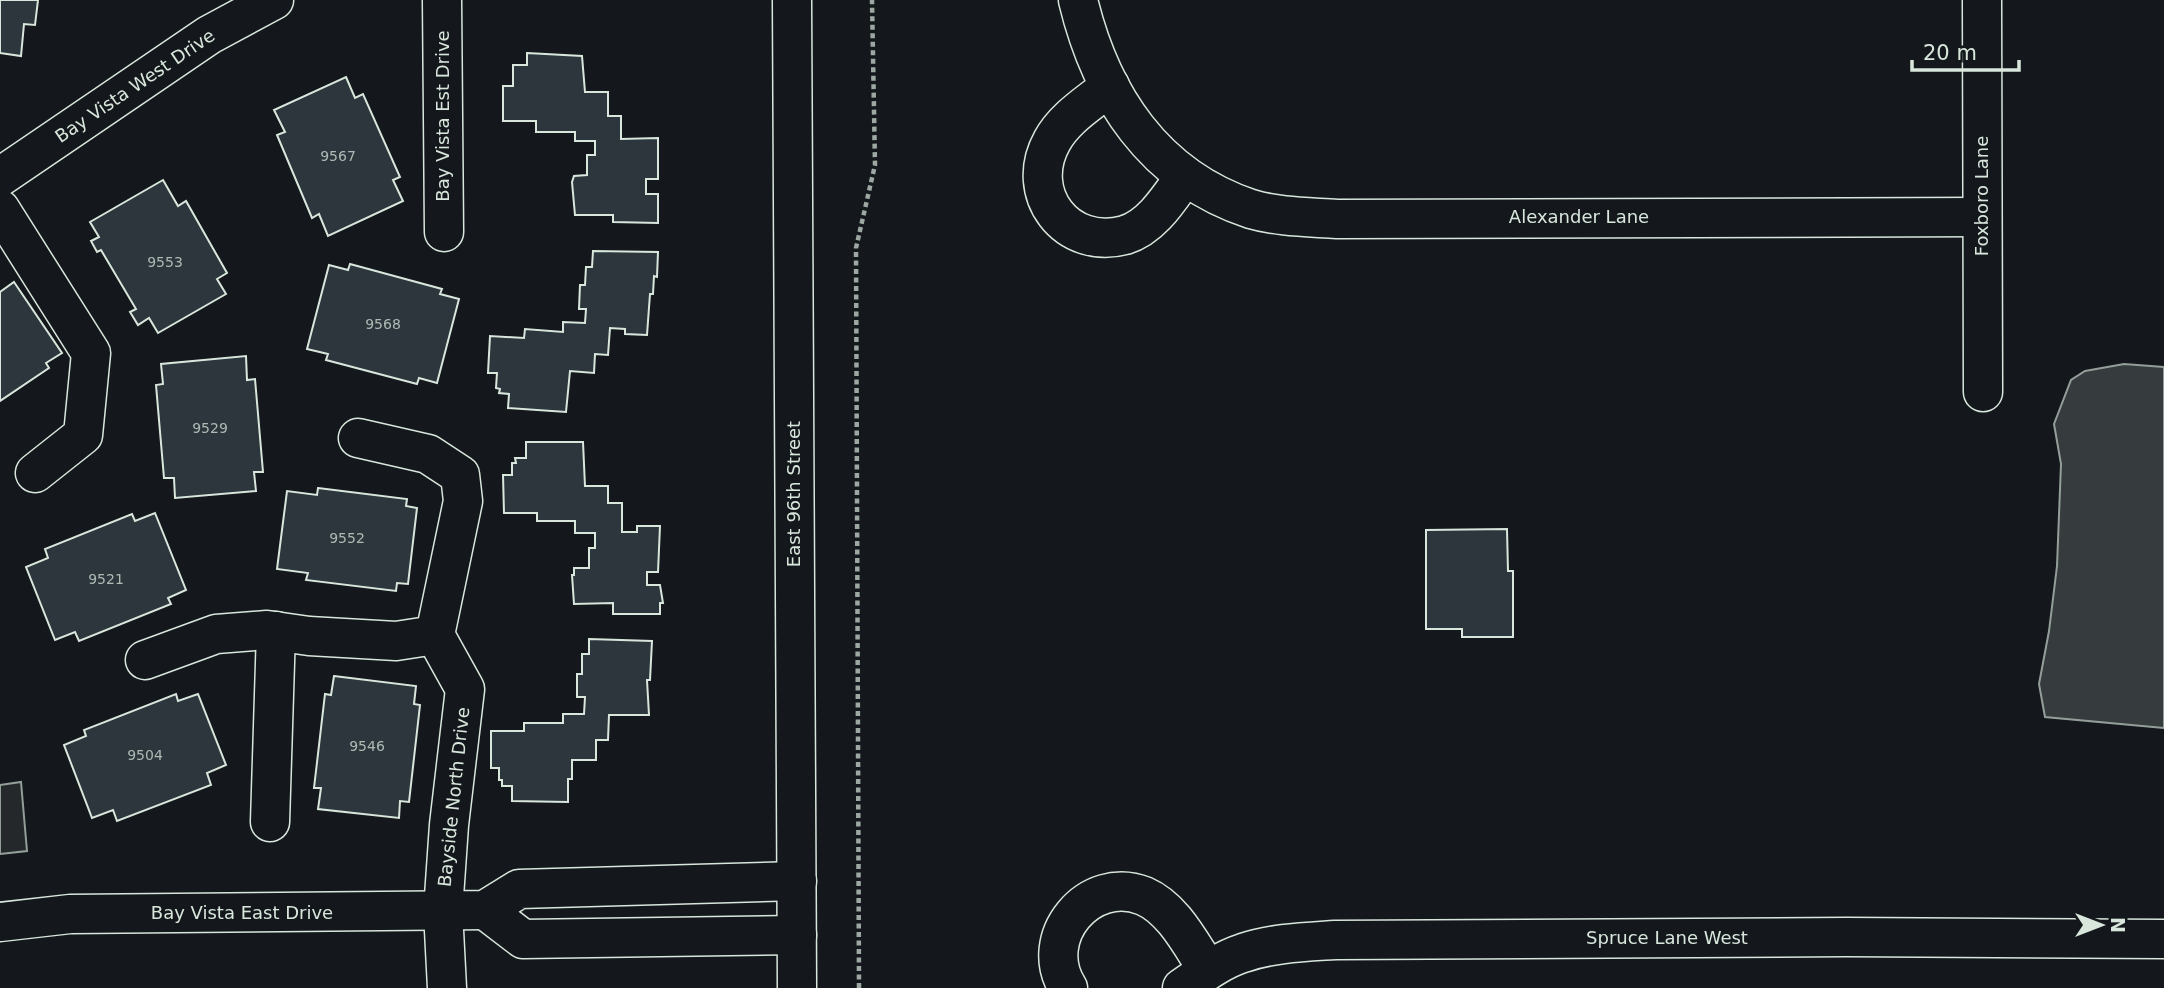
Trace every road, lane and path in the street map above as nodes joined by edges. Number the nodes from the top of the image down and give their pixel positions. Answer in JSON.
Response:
{"nodes":[{"id":1,"x":274,"y":0,"type":"edge"},
{"id":2,"x":442,"y":0,"type":"edge"},
{"id":3,"x":792,"y":0,"type":"edge"},
{"id":4,"x":872,"y":0,"type":"edge"},
{"id":5,"x":1079,"y":0,"type":"edge"},
{"id":6,"x":1982,"y":0,"type":"edge"},
{"id":7,"x":1110,"y":86,"type":"junction"},
{"id":8,"x":4,"y":167,"type":"edge"},
{"id":9,"x":1185,"y":176,"type":"junction"},
{"id":10,"x":0,"y":209,"type":"edge"},
{"id":11,"x":1982,"y":218,"type":"junction"},
{"id":12,"x":444,"y":232,"type":"dead end"},
{"id":13,"x":1983,"y":392,"type":"dead end"},
{"id":14,"x":358,"y":438,"type":"dead end"},
{"id":15,"x":35,"y":474,"type":"dead end"},
{"id":16,"x":276,"y":631,"type":"junction"},
{"id":17,"x":435,"y":635,"type":"junction"},
{"id":18,"x":145,"y":660,"type":"dead end"},
{"id":19,"x":270,"y":822,"type":"dead end"},
{"id":20,"x":797,"y":881,"type":"junction"},
{"id":21,"x":443,"y":911,"type":"junction"},
{"id":22,"x":485,"y":911,"type":"junction"},
{"id":23,"x":0,"y":922,"type":"edge"},
{"id":24,"x":797,"y":936,"type":"junction"},
{"id":25,"x":2164,"y":939,"type":"edge"},
{"id":26,"x":1195,"y":979,"type":"edge"},
{"id":27,"x":447,"y":988,"type":"edge"},
{"id":28,"x":797,"y":988,"type":"edge"},
{"id":29,"x":859,"y":988,"type":"edge"},
{"id":30,"x":1068,"y":988,"type":"edge"}],
"edges":[{"from":1,"to":8,"type":"street","name":"Bay Vista West Drive"},
{"from":2,"to":12,"type":"street","name":"Bay Vista Est Drive"},
{"from":3,"to":20,"type":"street","name":"East 96th Street"},
{"from":4,"to":29,"type":"path"},
{"from":5,"to":7,"type":"street","name":"Alexander Lane"},
{"from":6,"to":11,"type":"street","name":"Foxboro Lane"},
{"from":7,"to":9,"type":"street","name":"Alexander Lane"},
{"from":7,"to":9,"type":"street"},
{"from":9,"to":11,"type":"street","name":"Alexander Lane"},
{"from":10,"to":15,"type":"street"},
{"from":11,"to":13,"type":"street","name":"Foxboro Lane"},
{"from":14,"to":17,"type":"street"},
{"from":16,"to":17,"type":"street"},
{"from":16,"to":18,"type":"street"},
{"from":16,"to":19,"type":"street"},
{"from":17,"to":21,"type":"street","name":"Bayside North Drive"},
{"from":20,"to":22,"type":"street"},
{"from":20,"to":24,"type":"street","name":"East 96th Street"},
{"from":21,"to":22,"type":"street","name":"Bay Vista East Drive"},
{"from":21,"to":23,"type":"street","name":"Bay Vista East Drive"},
{"from":21,"to":27,"type":"street","name":"Bayside North Drive"},
{"from":22,"to":24,"type":"street"},
{"from":24,"to":28,"type":"street","name":"East 96th Street"},
{"from":25,"to":26,"type":"street","name":"Spruce Lane West"},
{"from":26,"to":30,"type":"street"}]}
